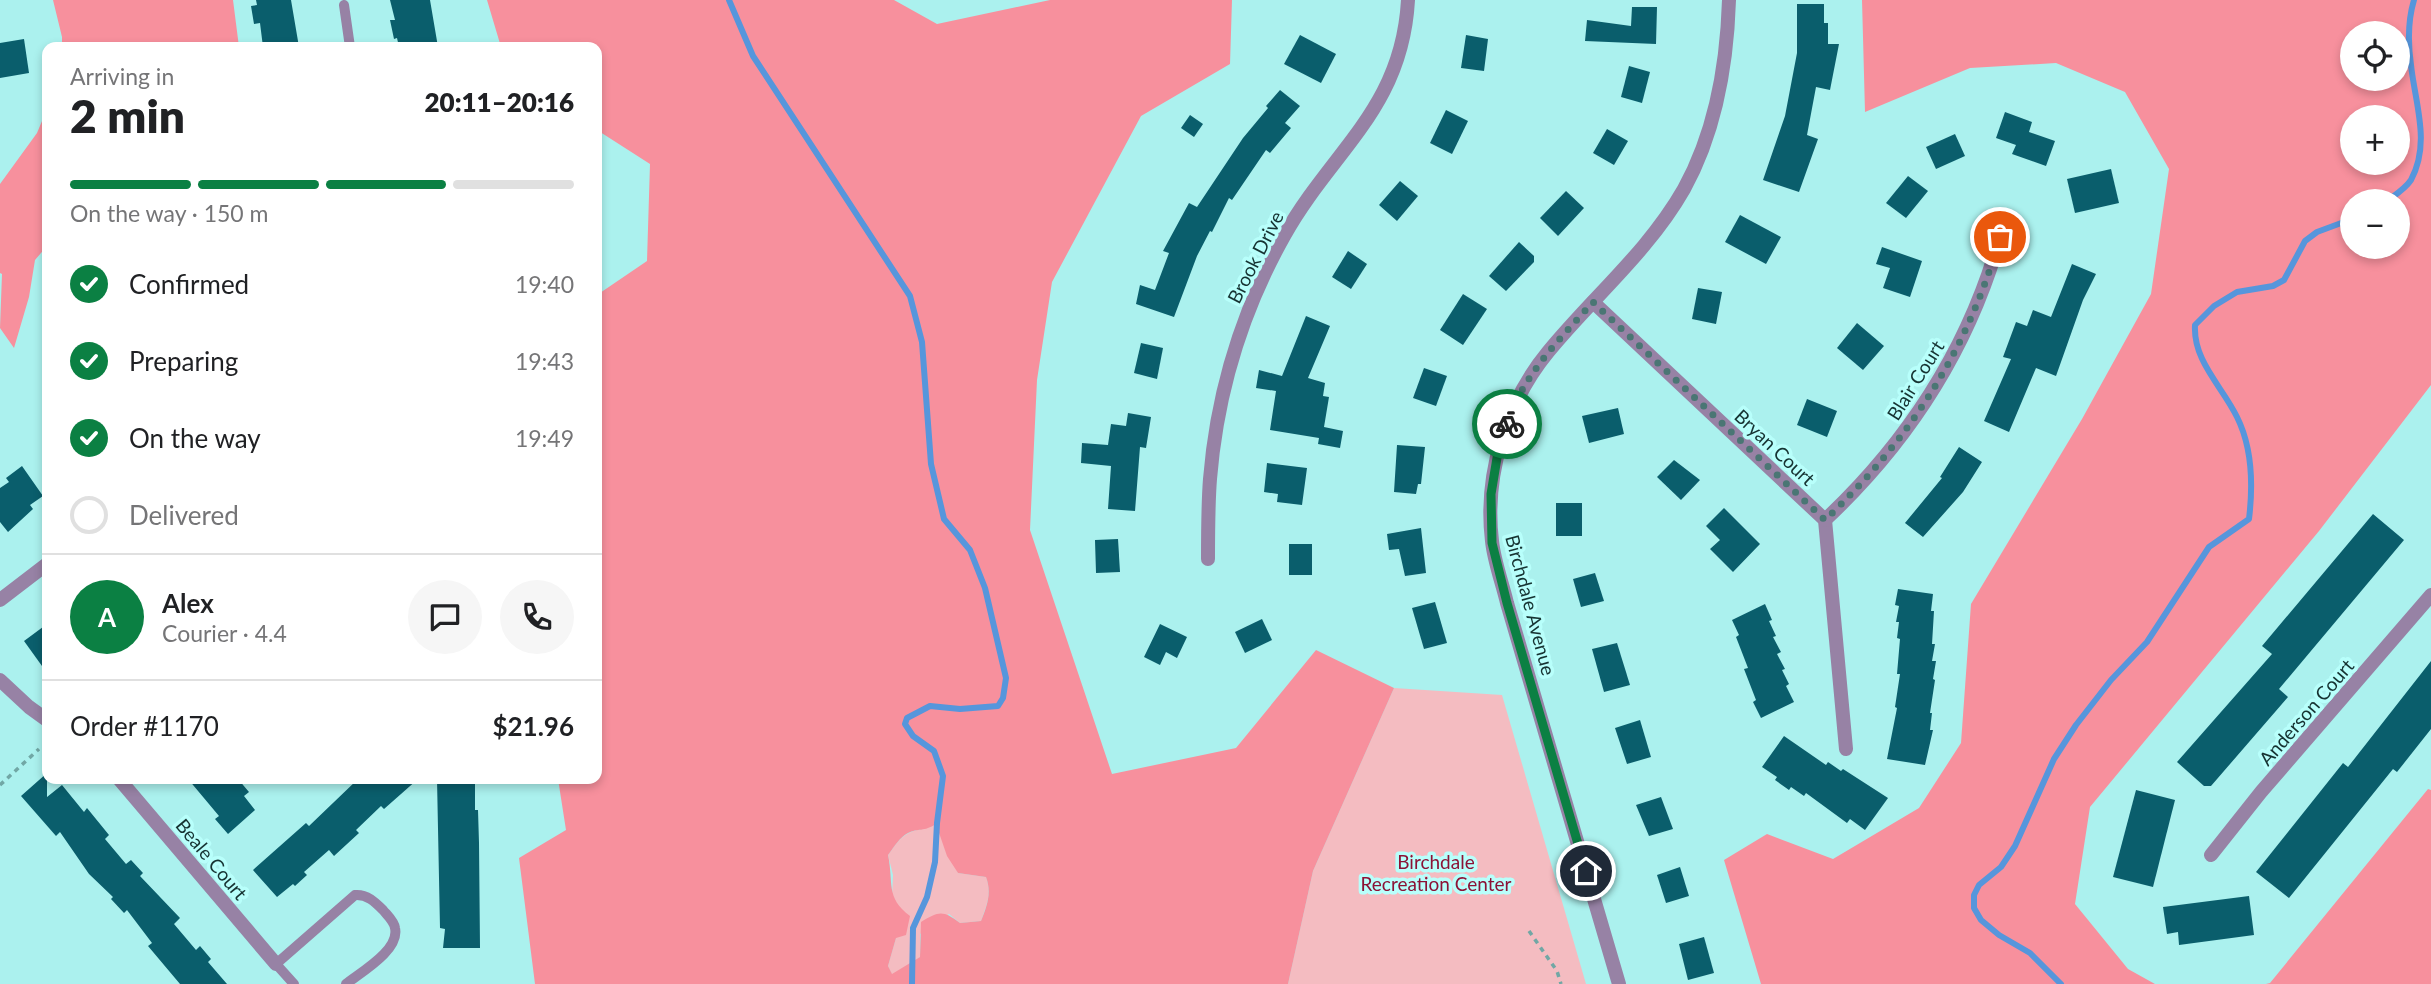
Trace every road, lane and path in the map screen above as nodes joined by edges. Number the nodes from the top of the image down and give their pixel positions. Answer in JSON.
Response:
{"nodes":[{"id":1,"x":1408,"y":0,"type":"edge"},
{"id":2,"x":1729,"y":0,"type":"edge"},
{"id":3,"x":344,"y":5,"type":"dead end"},
{"id":4,"x":349,"y":42,"type":"edge"},
{"id":5,"x":2000,"y":237,"type":"dead end"},
{"id":6,"x":1593,"y":302,"type":"junction"},
{"id":7,"x":1825,"y":520,"type":"junction"},
{"id":8,"x":1208,"y":559,"type":"dead end"},
{"id":9,"x":42,"y":568,"type":"edge"},
{"id":10,"x":2431,"y":596,"type":"edge"},
{"id":11,"x":0,"y":600,"type":"edge"},
{"id":12,"x":0,"y":680,"type":"edge"},
{"id":13,"x":42,"y":716,"type":"edge"},
{"id":14,"x":39,"y":749,"type":"dead end"},
{"id":15,"x":1846,"y":749,"type":"dead end"},
{"id":16,"x":123,"y":784,"type":"edge"},
{"id":17,"x":0,"y":785,"type":"edge"},
{"id":18,"x":2211,"y":855,"type":"dead end"},
{"id":19,"x":1529,"y":931,"type":"dead end"},
{"id":20,"x":276,"y":964,"type":"junction"},
{"id":21,"x":294,"y":984,"type":"edge"},
{"id":22,"x":346,"y":984,"type":"edge"},
{"id":23,"x":1561,"y":984,"type":"edge"},
{"id":24,"x":1619,"y":984,"type":"edge"}],
"edges":[{"from":1,"to":8,"type":"street","name":"Brook Drive"},
{"from":2,"to":6,"type":"street","name":"Birchdale Avenue"},
{"from":3,"to":4,"type":"lane"},
{"from":5,"to":7,"type":"street","name":"Blair Court"},
{"from":6,"to":7,"type":"street","name":"Bryan Court"},
{"from":6,"to":24,"type":"street","name":"Birchdale Avenue"},
{"from":7,"to":15,"type":"street"},
{"from":9,"to":11,"type":"street"},
{"from":10,"to":18,"type":"street","name":"Anderson Court"},
{"from":12,"to":13,"type":"street"},
{"from":14,"to":17,"type":"path"},
{"from":16,"to":20,"type":"street","name":"Beale Court"},
{"from":19,"to":23,"type":"path"},
{"from":20,"to":21,"type":"lane"},
{"from":20,"to":22,"type":"lane"}]}
